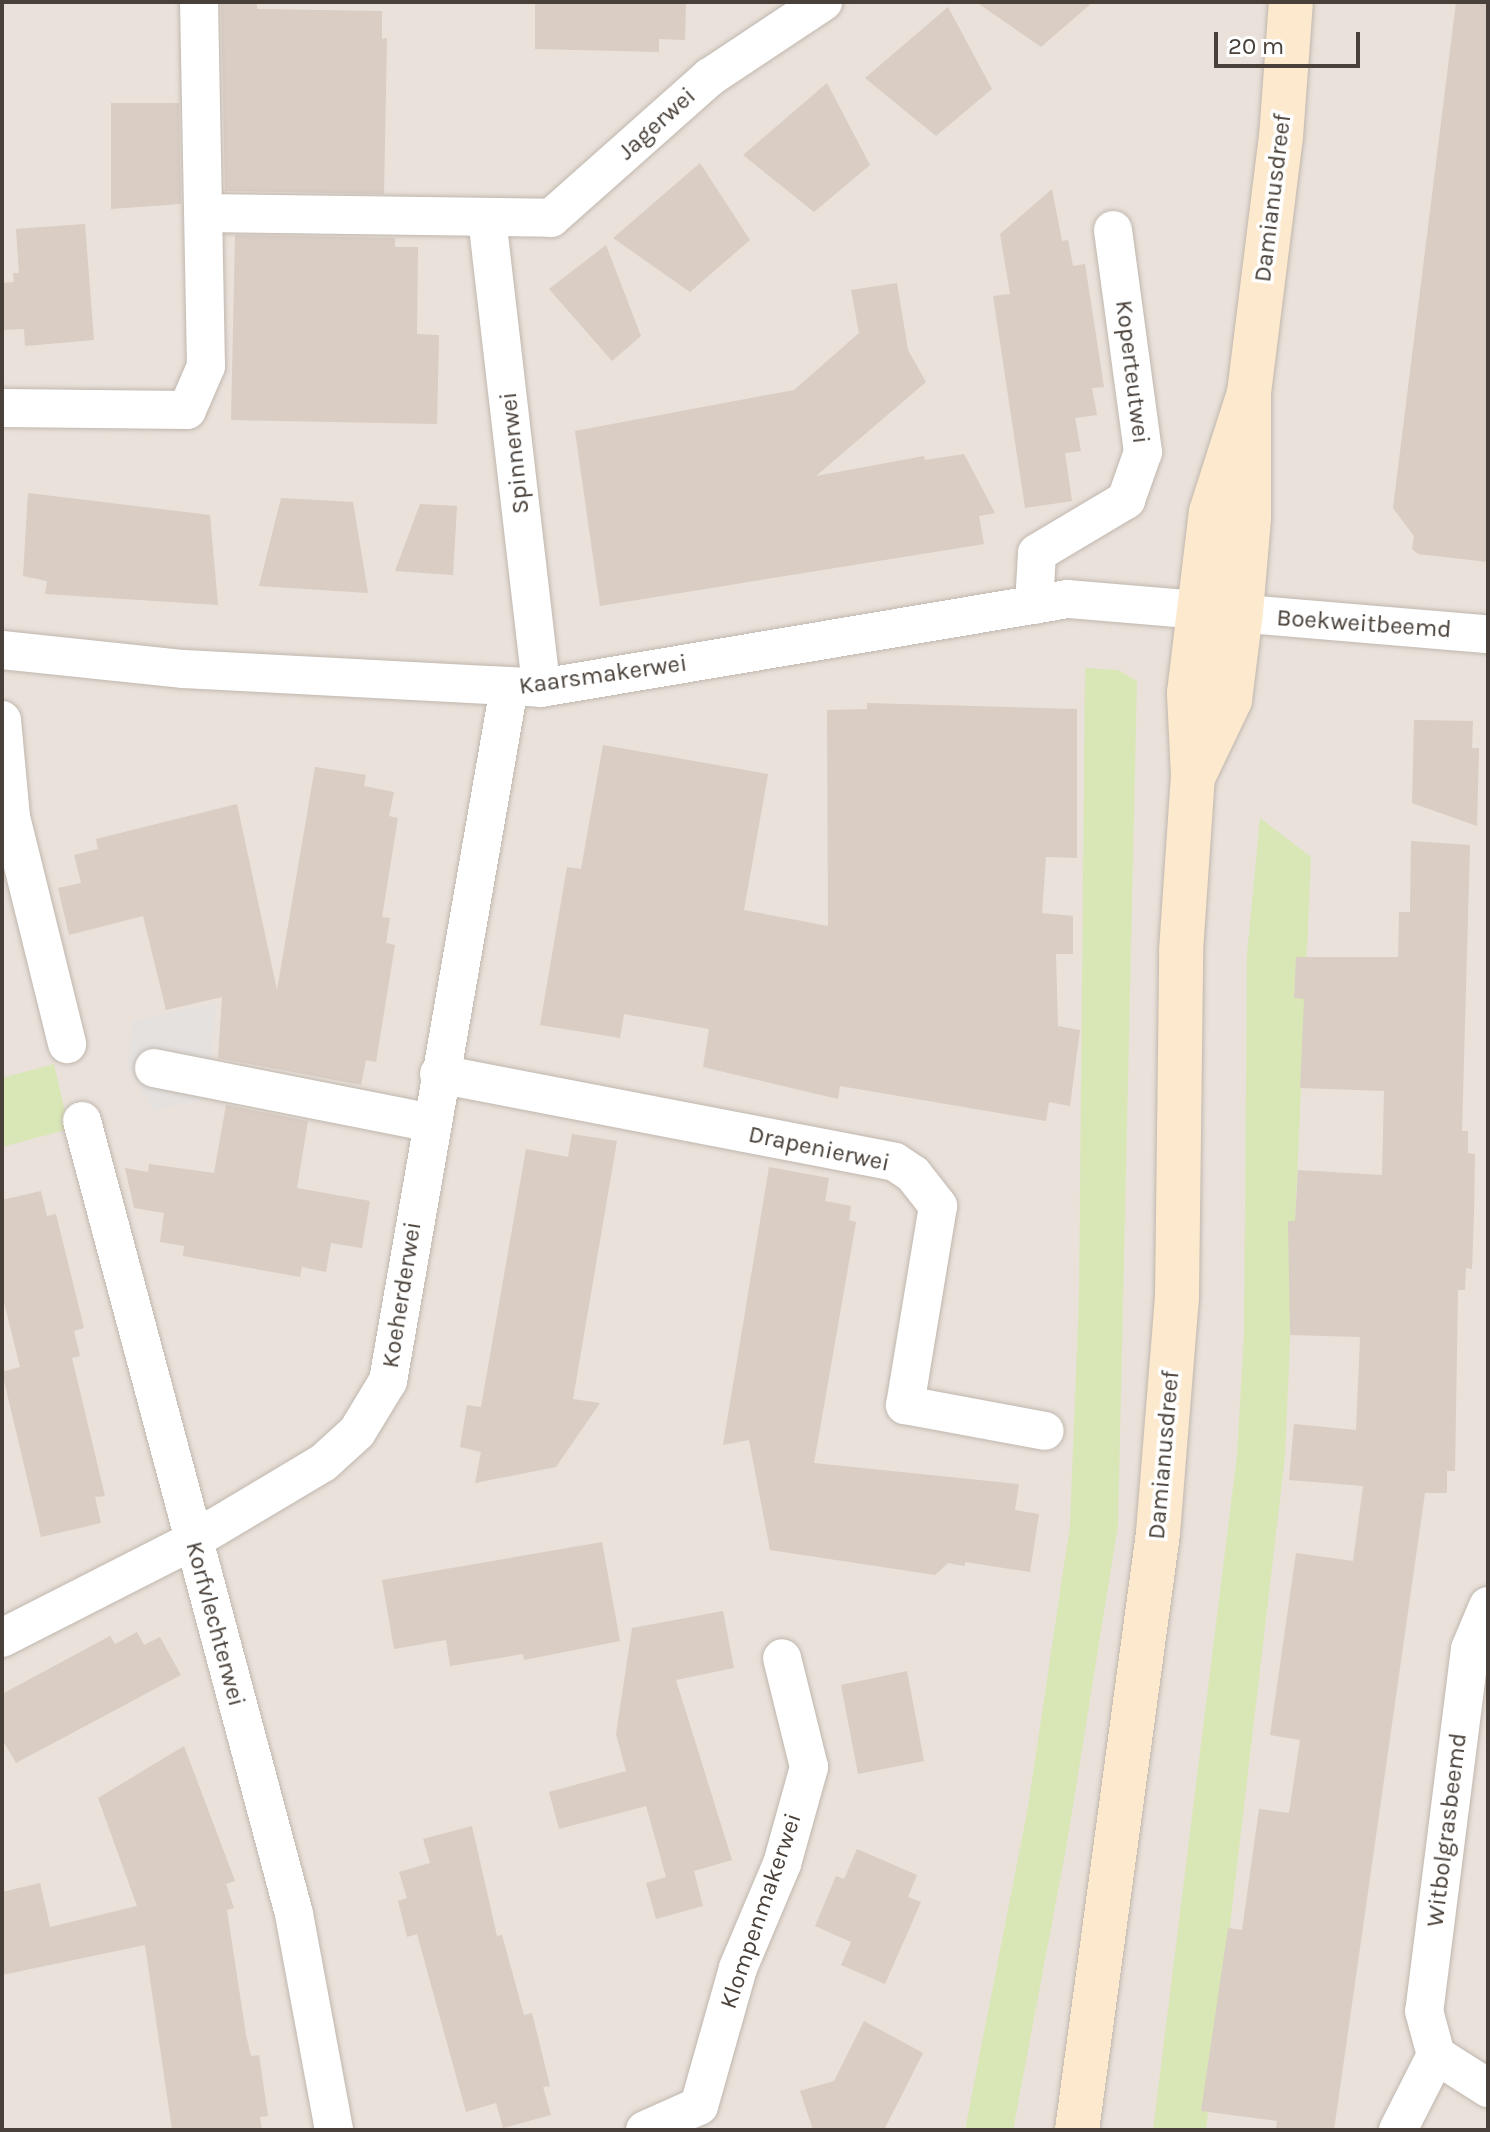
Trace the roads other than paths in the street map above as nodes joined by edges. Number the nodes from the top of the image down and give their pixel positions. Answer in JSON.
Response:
{"nodes":[{"id":1,"x":199,"y":2,"type":"edge"},
{"id":2,"x":823,"y":2,"type":"edge"},
{"id":3,"x":1291,"y":2,"type":"edge"},
{"id":4,"x":204,"y":213,"type":"junction"},
{"id":5,"x":487,"y":218,"type":"junction"},
{"id":6,"x":1113,"y":230,"type":"dead end"},
{"id":7,"x":2,"y":408,"type":"edge"},
{"id":8,"x":1034,"y":605,"type":"junction"},
{"id":9,"x":1220,"y":609,"type":"junction"},
{"id":10,"x":1488,"y":634,"type":"edge"},
{"id":11,"x":2,"y":650,"type":"edge"},
{"id":12,"x":525,"y":688,"type":"junction"},
{"id":13,"x":2,"y":720,"type":"edge"},
{"id":14,"x":67,"y":1044,"type":"dead end"},
{"id":15,"x":154,"y":1068,"type":"dead end"},
{"id":16,"x":439,"y":1074,"type":"junction"},
{"id":17,"x":82,"y":1121,"type":"dead end"},
{"id":18,"x":431,"y":1123,"type":"junction"},
{"id":19,"x":1045,"y":1431,"type":"dead end"},
{"id":20,"x":192,"y":1541,"type":"junction"},
{"id":21,"x":1488,"y":1606,"type":"edge"},
{"id":22,"x":2,"y":1638,"type":"edge"},
{"id":23,"x":782,"y":1658,"type":"dead end"},
{"id":24,"x":1436,"y":2055,"type":"junction"},
{"id":25,"x":1488,"y":2088,"type":"edge"},
{"id":26,"x":334,"y":2130,"type":"edge"},
{"id":27,"x":645,"y":2130,"type":"edge"},
{"id":28,"x":1077,"y":2130,"type":"edge"},
{"id":29,"x":1398,"y":2130,"type":"edge"}],
"edges":[{"from":1,"to":4,"type":"street"},
{"from":2,"to":5,"type":"street","name":"Jagerwei"},
{"from":3,"to":9,"type":"street","name":"Damianusdreef"},
{"from":4,"to":5,"type":"street","name":"Jagerwei"},
{"from":4,"to":7,"type":"street"},
{"from":5,"to":12,"type":"street","name":"Spinnerwei"},
{"from":6,"to":8,"type":"street","name":"Koperteutwei"},
{"from":8,"to":9,"type":"street","name":"Kaarsmakerwei"},
{"from":8,"to":12,"type":"street","name":"Kaarsmakerwei"},
{"from":9,"to":10,"type":"street","name":"Boekweitbeemd"},
{"from":9,"to":28,"type":"street","name":"Damianusdreef"},
{"from":11,"to":12,"type":"street","name":"Kaarsmakerwei"},
{"from":12,"to":16,"type":"street","name":"Koeherderwei"},
{"from":13,"to":14,"type":"street"},
{"from":15,"to":18,"type":"street"},
{"from":16,"to":18,"type":"street","name":"Koeherderwei"},
{"from":16,"to":19,"type":"street","name":"Drapenierwei"},
{"from":17,"to":20,"type":"street","name":"Korfvlechterwei"},
{"from":18,"to":20,"type":"street","name":"Koeherderwei"},
{"from":20,"to":22,"type":"street","name":"Koeherderwei"},
{"from":20,"to":26,"type":"street","name":"Korfvlechterwei"},
{"from":21,"to":24,"type":"street","name":"Witbolgrasbeemd"},
{"from":23,"to":27,"type":"street","name":"Klompenmakerwei"},
{"from":24,"to":25,"type":"street"},
{"from":24,"to":29,"type":"street"}]}
